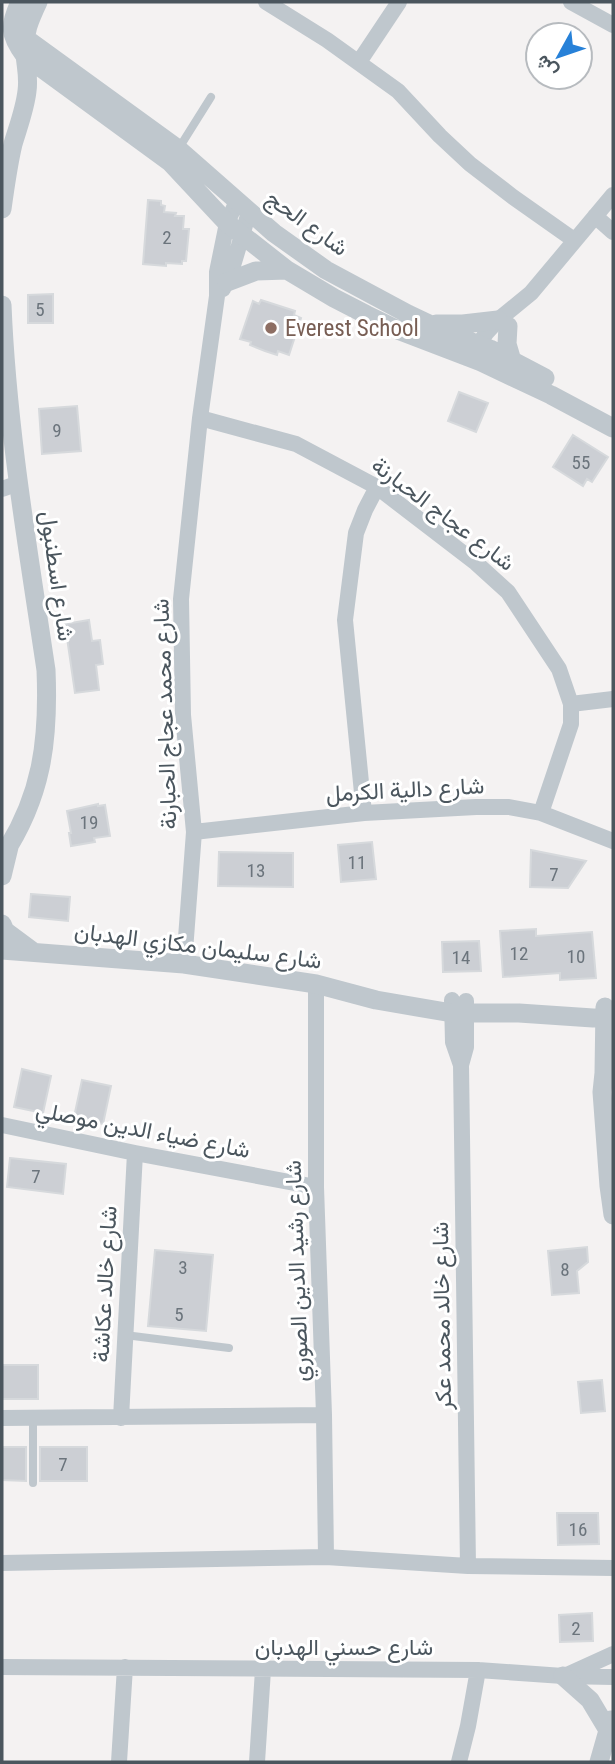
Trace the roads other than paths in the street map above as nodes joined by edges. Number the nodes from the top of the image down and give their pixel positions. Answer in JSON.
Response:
{"nodes":[{"id":1,"x":20,"y":2,"type":"edge"},
{"id":2,"x":38,"y":2,"type":"edge"},
{"id":3,"x":267,"y":2,"type":"edge"},
{"id":4,"x":399,"y":2,"type":"edge"},
{"id":5,"x":571,"y":2,"type":"edge"},
{"id":6,"x":613,"y":25,"type":"edge"},
{"id":7,"x":13,"y":37,"type":"edge"},
{"id":8,"x":359,"y":62,"type":"junction"},
{"id":9,"x":211,"y":97,"type":"dead end"},
{"id":10,"x":174,"y":156,"type":"junction"},
{"id":11,"x":613,"y":195,"type":"edge"},
{"id":12,"x":243,"y":207,"type":"junction"},
{"id":13,"x":2,"y":209,"type":"edge"},
{"id":14,"x":595,"y":216,"type":"junction"},
{"id":15,"x":234,"y":228,"type":"junction"},
{"id":16,"x":613,"y":232,"type":"edge"},
{"id":17,"x":575,"y":240,"type":"junction"},
{"id":18,"x":287,"y":270,"type":"junction"},
{"id":19,"x":222,"y":289,"type":"junction"},
{"id":20,"x":2,"y":305,"type":"edge"},
{"id":21,"x":503,"y":323,"type":"junction"},
{"id":22,"x":428,"y":324,"type":"junction"},
{"id":23,"x":3,"y":333,"type":"edge"},
{"id":24,"x":480,"y":353,"type":"junction"},
{"id":25,"x":512,"y":361,"type":"junction"},
{"id":26,"x":613,"y":416,"type":"edge"},
{"id":27,"x":200,"y":418,"type":"junction"},
{"id":28,"x":613,"y":428,"type":"edge"},
{"id":29,"x":10,"y":486,"type":"edge"},
{"id":30,"x":377,"y":487,"type":"junction"},
{"id":31,"x":613,"y":699,"type":"edge"},
{"id":32,"x":571,"y":704,"type":"junction"},
{"id":33,"x":364,"y":813,"type":"junction"},
{"id":34,"x":541,"y":813,"type":"junction"},
{"id":35,"x":194,"y":832,"type":"junction"},
{"id":36,"x":613,"y":841,"type":"edge"},
{"id":37,"x":4,"y":856,"type":"edge"},
{"id":38,"x":2,"y":876,"type":"edge"},
{"id":39,"x":2,"y":924,"type":"edge"},
{"id":40,"x":2,"y":941,"type":"edge"},
{"id":41,"x":2,"y":950,"type":"edge"},
{"id":42,"x":32,"y":951,"type":"junction"},
{"id":43,"x":184,"y":964,"type":"junction"},
{"id":44,"x":316,"y":984,"type":"junction"},
{"id":45,"x":459,"y":1006,"type":"junction"},
{"id":46,"x":604,"y":1012,"type":"edge"},
{"id":47,"x":2,"y":1125,"type":"edge"},
{"id":48,"x":135,"y":1153,"type":"junction"},
{"id":49,"x":611,"y":1186,"type":"edge"},
{"id":50,"x":316,"y":1187,"type":"junction"},
{"id":51,"x":613,"y":1215,"type":"edge"},
{"id":52,"x":125,"y":1335,"type":"junction"},
{"id":53,"x":229,"y":1348,"type":"dead end"},
{"id":54,"x":324,"y":1415,"type":"junction"},
{"id":55,"x":2,"y":1418,"type":"edge"},
{"id":56,"x":33,"y":1418,"type":"junction"},
{"id":57,"x":121,"y":1418,"type":"junction"},
{"id":58,"x":33,"y":1483,"type":"dead end"},
{"id":59,"x":326,"y":1557,"type":"junction"},
{"id":60,"x":2,"y":1563,"type":"edge"},
{"id":61,"x":468,"y":1566,"type":"junction"},
{"id":62,"x":613,"y":1567,"type":"edge"},
{"id":63,"x":613,"y":1654,"type":"edge"},
{"id":64,"x":2,"y":1667,"type":"edge"},
{"id":65,"x":125,"y":1667,"type":"junction"},
{"id":66,"x":263,"y":1670,"type":"junction"},
{"id":67,"x":478,"y":1670,"type":"junction"},
{"id":68,"x":563,"y":1676,"type":"junction"},
{"id":69,"x":613,"y":1677,"type":"edge"},
{"id":70,"x":611,"y":1721,"type":"edge"},
{"id":71,"x":119,"y":1762,"type":"edge"},
{"id":72,"x":257,"y":1762,"type":"edge"},
{"id":73,"x":458,"y":1762,"type":"edge"},
{"id":74,"x":599,"y":1762,"type":"edge"}],
"edges":[{"from":1,"to":7,"type":"street"},
{"from":2,"to":7,"type":"street"},
{"from":3,"to":8,"type":"street"},
{"from":4,"to":8,"type":"street"},
{"from":5,"to":6,"type":"street"},
{"from":7,"to":10,"type":"street","name":"شارع الحج"},
{"from":7,"to":13,"type":"street"},
{"from":8,"to":17,"type":"street"},
{"from":9,"to":10,"type":"lane"},
{"from":10,"to":12,"type":"street","name":"شارع الحج"},
{"from":10,"to":15,"type":"street","name":"شارع الحج"},
{"from":11,"to":14,"type":"street"},
{"from":12,"to":15,"type":"street","name":"شارع محمد عجاج الحبارنة"},
{"from":12,"to":22,"type":"street","name":"شارع الحج"},
{"from":14,"to":16,"type":"street"},
{"from":14,"to":17,"type":"street"},
{"from":15,"to":18,"type":"street","name":"شارع الحج"},
{"from":15,"to":19,"type":"street","name":"شارع محمد عجاج الحبارنة"},
{"from":17,"to":21,"type":"street"},
{"from":18,"to":19,"type":"street"},
{"from":18,"to":24,"type":"street","name":"شارع الحج"},
{"from":19,"to":27,"type":"street","name":"شارع محمد عجاج الحبارنة"},
{"from":20,"to":23,"type":"street","name":"شارع اسطنبول"},
{"from":21,"to":22,"type":"street"},
{"from":21,"to":24,"type":"street"},
{"from":21,"to":25,"type":"street"},
{"from":22,"to":24,"type":"street","name":"شارع الحج"},
{"from":23,"to":29,"type":"street","name":"شارع اسطنبول"},
{"from":24,"to":25,"type":"street","name":"شارع الحج"},
{"from":24,"to":28,"type":"street","name":"شارع الحج"},
{"from":25,"to":26,"type":"street","name":"شارع الحج"},
{"from":27,"to":30,"type":"street","name":"شارع عجاج الحبارنة"},
{"from":27,"to":35,"type":"street","name":"شارع محمد عجاج الحبارنة"},
{"from":29,"to":37,"type":"street","name":"شارع اسطنبول"},
{"from":30,"to":32,"type":"street","name":"شارع عجاج الحبارنة"},
{"from":30,"to":33,"type":"street"},
{"from":31,"to":32,"type":"street"},
{"from":32,"to":34,"type":"street","name":"شارع عجاج الحبارنة"},
{"from":33,"to":34,"type":"street","name":"شارع دالية الكرمل"},
{"from":33,"to":35,"type":"street","name":"شارع دالية الكرمل"},
{"from":34,"to":36,"type":"street","name":"شارع دالية الكرمل"},
{"from":35,"to":43,"type":"street","name":"شارع محمد عجاج الحبارنة"},
{"from":37,"to":38,"type":"street","name":"شارع اسطنبول"},
{"from":39,"to":42,"type":"street"},
{"from":40,"to":42,"type":"street","name":"شارع سليمان مكازي الهدبان"},
{"from":41,"to":42,"type":"street","name":"شارع سليمان مكازي الهدبان"},
{"from":42,"to":43,"type":"street","name":"شارع سليمان مكازي الهدبان"},
{"from":43,"to":44,"type":"street","name":"شارع سليمان مكازي الهدبان"},
{"from":44,"to":45,"type":"street","name":"شارع سليمان مكازي الهدبان"},
{"from":44,"to":50,"type":"street","name":"شارع رشيد الدين الصوري"},
{"from":45,"to":46,"type":"street","name":"شارع سليمان مكازي الهدبان"},
{"from":45,"to":61,"type":"street","name":"شارع خالد محمد عكر"},
{"from":46,"to":49,"type":"street"},
{"from":47,"to":48,"type":"street","name":"شارع ضياء الدين موصلي"},
{"from":48,"to":50,"type":"street","name":"شارع ضياء الدين موصلي"},
{"from":48,"to":52,"type":"street","name":"شارع خالد عكاشة"},
{"from":49,"to":51,"type":"street"},
{"from":50,"to":54,"type":"street","name":"شارع رشيد الدين الصوري"},
{"from":52,"to":53,"type":"lane"},
{"from":52,"to":57,"type":"street","name":"شارع خالد عكاشة"},
{"from":54,"to":57,"type":"street"},
{"from":54,"to":59,"type":"street","name":"شارع رشيد الدين الصوري"},
{"from":55,"to":56,"type":"street"},
{"from":56,"to":57,"type":"street"},
{"from":56,"to":58,"type":"lane"},
{"from":59,"to":60,"type":"street"},
{"from":59,"to":61,"type":"street"},
{"from":61,"to":62,"type":"street"},
{"from":63,"to":68,"type":"street","name":"شارع حسني الهدبان"},
{"from":64,"to":65,"type":"street","name":"شارع حسني الهدبان"},
{"from":65,"to":66,"type":"street","name":"شارع حسني الهدبان"},
{"from":65,"to":71,"type":"street"},
{"from":66,"to":67,"type":"street","name":"شارع حسني الهدبان"},
{"from":66,"to":72,"type":"street"},
{"from":67,"to":68,"type":"street","name":"شارع حسني الهدبان"},
{"from":67,"to":73,"type":"street"},
{"from":68,"to":69,"type":"street","name":"شارع حسني الهدبان"},
{"from":68,"to":70,"type":"street"},
{"from":70,"to":74,"type":"street"}]}
